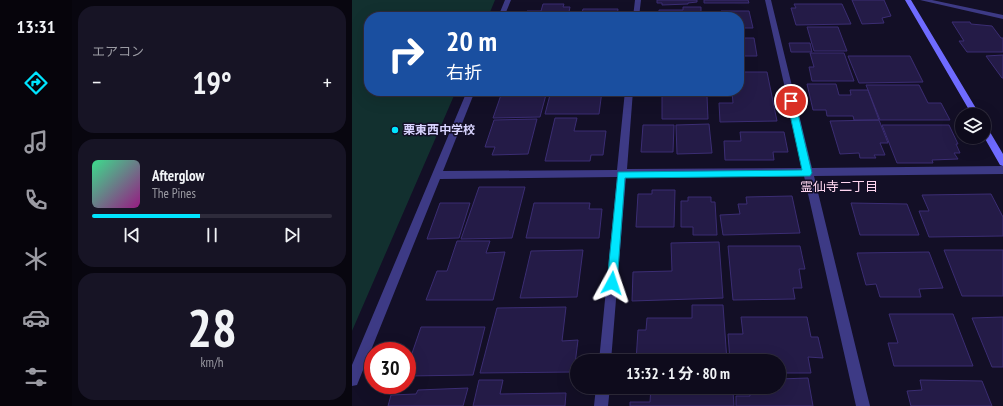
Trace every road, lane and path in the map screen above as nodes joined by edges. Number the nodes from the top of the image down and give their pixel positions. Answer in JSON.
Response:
{"nodes":[{"id":1,"x":508,"y":0,"type":"edge"},
{"id":2,"x":638,"y":0,"type":"edge"},
{"id":3,"x":768,"y":0,"type":"edge"},
{"id":4,"x":908,"y":0,"type":"edge"},
{"id":5,"x":923,"y":0,"type":"edge"},
{"id":6,"x":503,"y":12,"type":"edge"},
{"id":7,"x":637,"y":12,"type":"edge"},
{"id":8,"x":1003,"y":17,"type":"edge"},
{"id":9,"x":469,"y":96,"type":"edge"},
{"id":10,"x":629,"y":96,"type":"edge"},
{"id":11,"x":972,"y":108,"type":"edge"},
{"id":12,"x":991,"y":141,"type":"edge"},
{"id":13,"x":1003,"y":162,"type":"edge"},
{"id":14,"x":1003,"y":170,"type":"edge"},
{"id":15,"x":807,"y":173,"type":"junction"},
{"id":16,"x":621,"y":174,"type":"junction"},
{"id":17,"x":436,"y":175,"type":"junction"},
{"id":18,"x":606,"y":354,"type":"edge"},
{"id":19,"x":352,"y":380,"type":"edge"},
{"id":20,"x":602,"y":394,"type":"edge"},
{"id":21,"x":601,"y":406,"type":"edge"},
{"id":22,"x":863,"y":406,"type":"edge"}],
"edges":[{"from":1,"to":6,"type":"street"},
{"from":2,"to":7,"type":"street"},
{"from":3,"to":15,"type":"street"},
{"from":4,"to":11,"type":"street"},
{"from":5,"to":8,"type":"street"},
{"from":9,"to":17,"type":"street"},
{"from":10,"to":16,"type":"street"},
{"from":12,"to":13,"type":"street"},
{"from":14,"to":15,"type":"street"},
{"from":15,"to":16,"type":"street"},
{"from":15,"to":22,"type":"street"},
{"from":16,"to":17,"type":"street"},
{"from":16,"to":18,"type":"street"},
{"from":17,"to":19,"type":"street"},
{"from":20,"to":21,"type":"street"}]}
